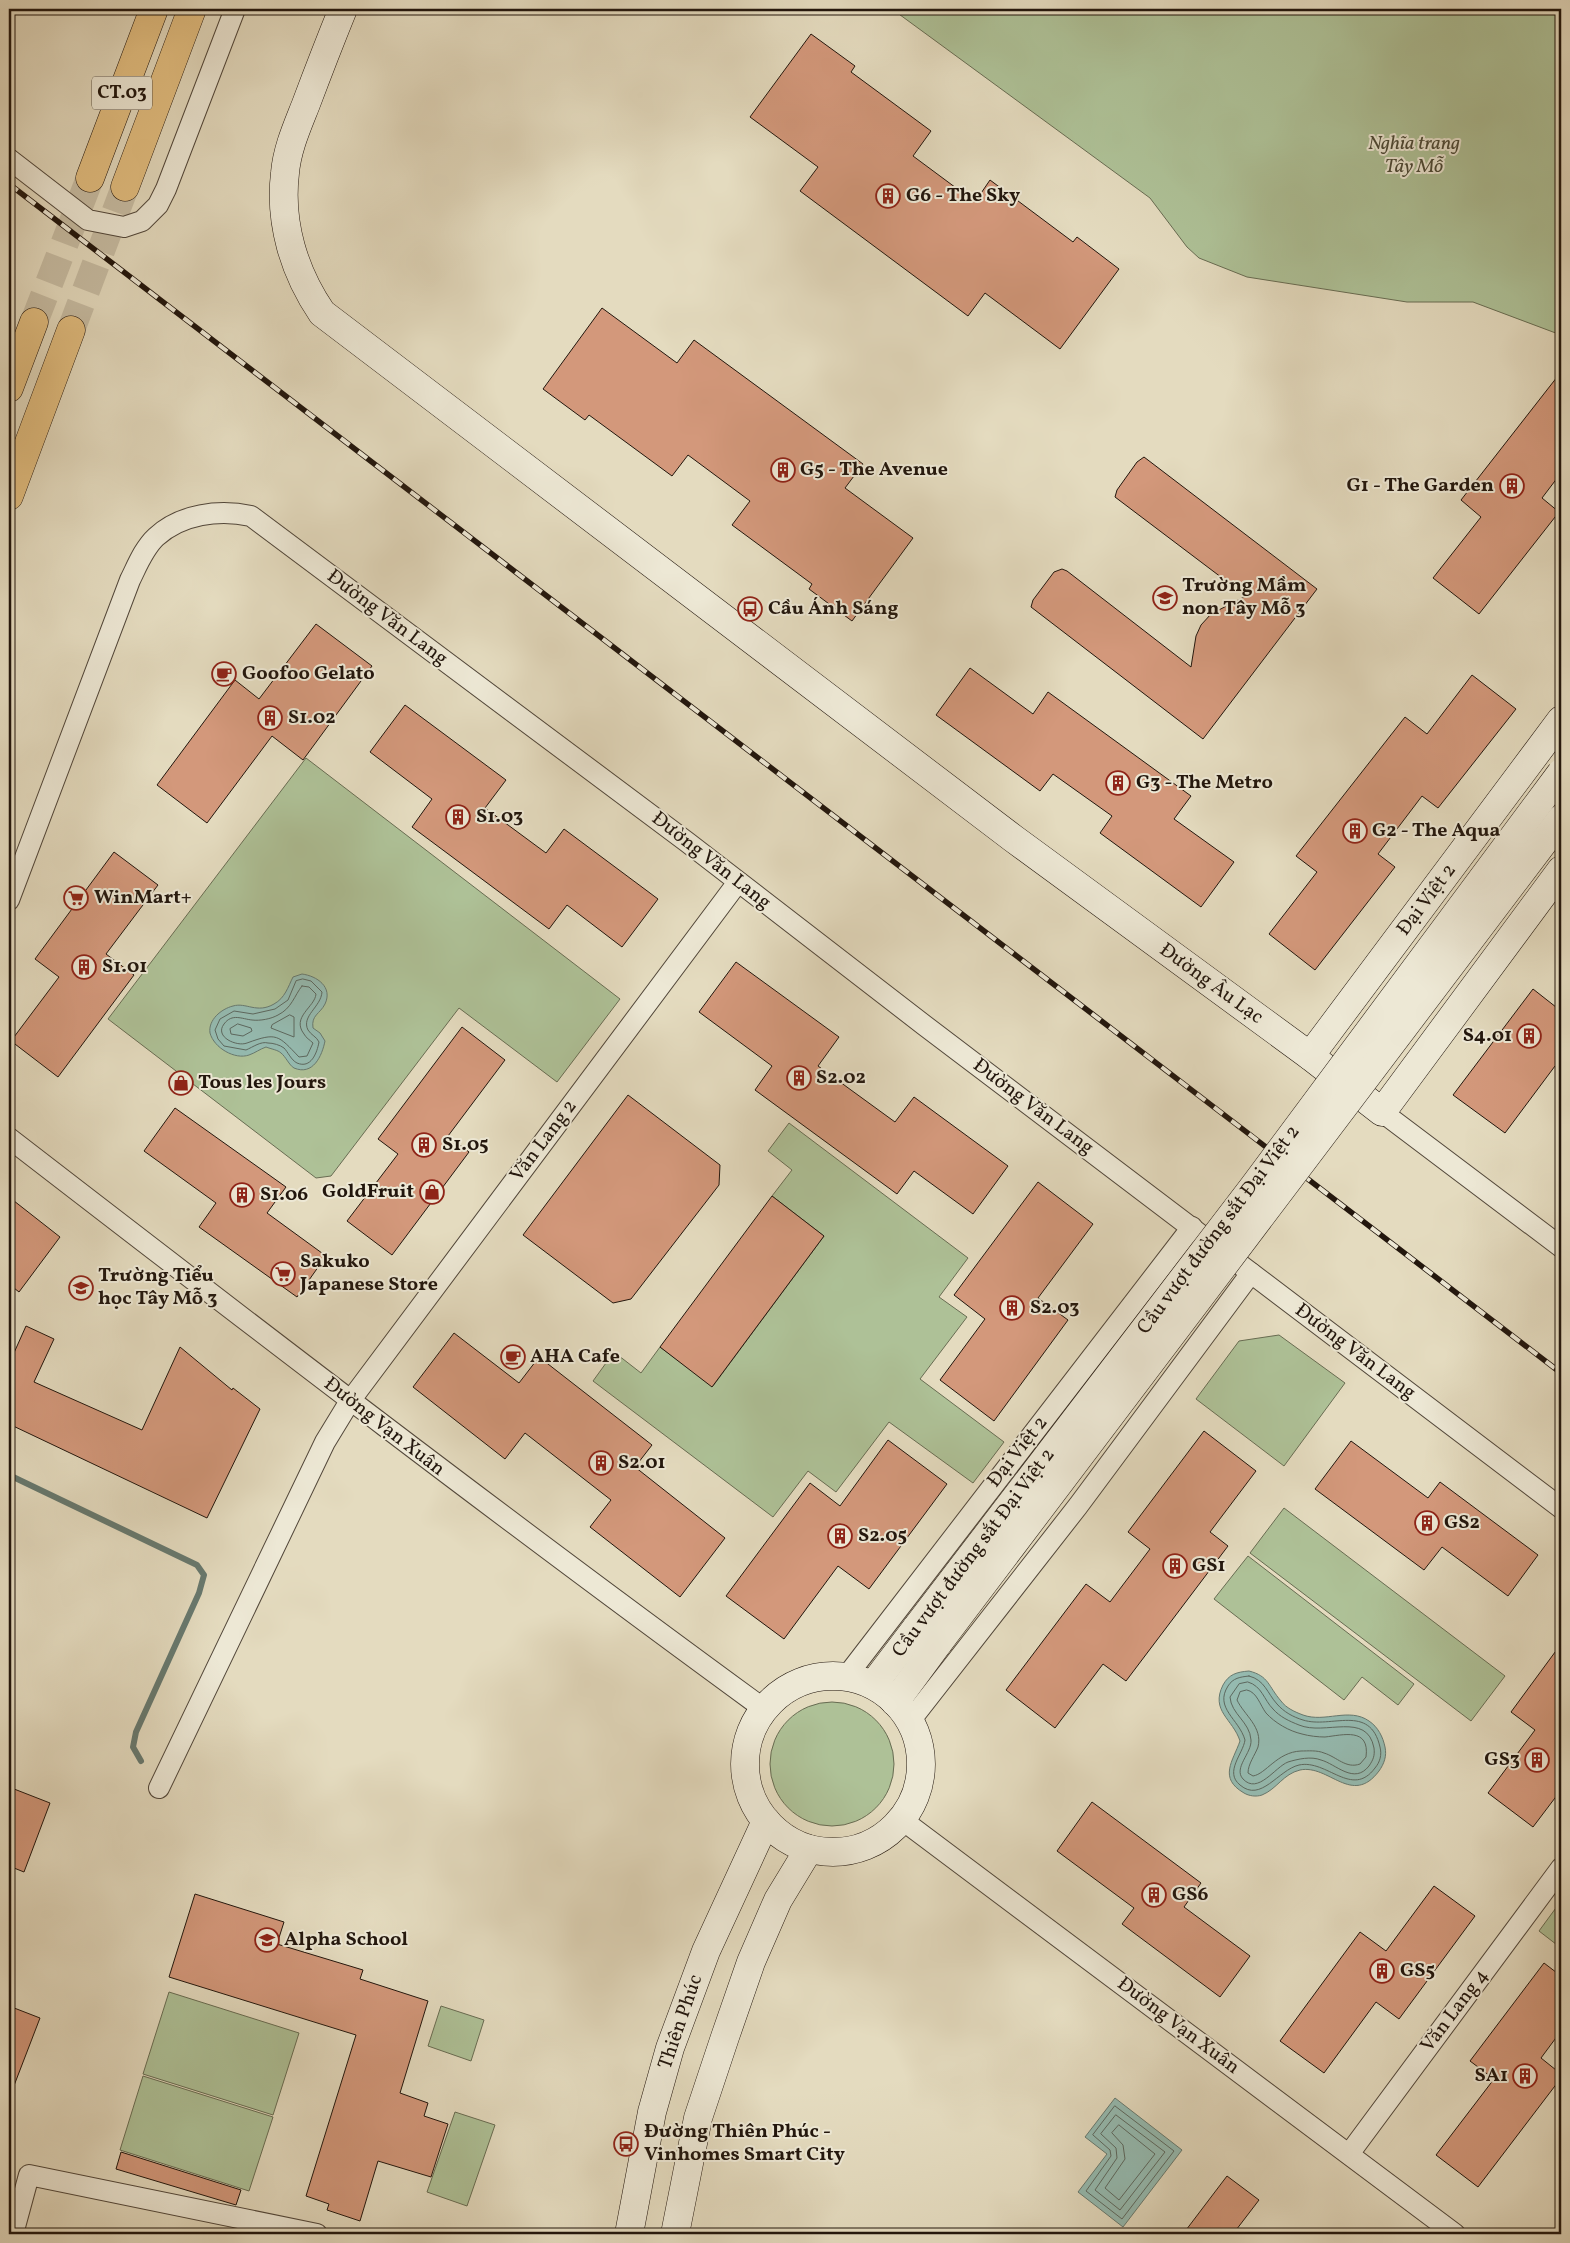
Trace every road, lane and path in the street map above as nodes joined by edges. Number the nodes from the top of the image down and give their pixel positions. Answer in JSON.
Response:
{"nodes":[{"id":1,"x":154,"y":9,"type":"edge"},
{"id":2,"x":192,"y":9,"type":"edge"},
{"id":3,"x":235,"y":9,"type":"edge"},
{"id":4,"x":343,"y":9,"type":"edge"},
{"id":5,"x":9,"y":159,"type":"edge"},
{"id":6,"x":90,"y":178,"type":"tunnel mouth"},
{"id":7,"x":125,"y":187,"type":"tunnel mouth"},
{"id":8,"x":34,"y":322,"type":"tunnel mouth"},
{"id":9,"x":71,"y":330,"type":"tunnel mouth"},
{"id":10,"x":9,"y":388,"type":"edge"},
{"id":11,"x":9,"y":496,"type":"edge"},
{"id":12,"x":1561,"y":720,"type":"edge"},
{"id":13,"x":1561,"y":772,"type":"edge"},
{"id":14,"x":1561,"y":819,"type":"edge"},
{"id":15,"x":1561,"y":870,"type":"edge"},
{"id":16,"x":738,"y":882,"type":"junction"},
{"id":17,"x":9,"y":900,"type":"edge"},
{"id":18,"x":1310,"y":1056,"type":"junction"},
{"id":19,"x":1382,"y":1112,"type":"junction"},
{"id":20,"x":9,"y":1138,"type":"edge"},
{"id":21,"x":1192,"y":1227,"type":"junction"},
{"id":22,"x":1561,"y":1247,"type":"edge"},
{"id":23,"x":1251,"y":1273,"type":"junction"},
{"id":24,"x":350,"y":1401,"type":"junction"},
{"id":25,"x":1561,"y":1508,"type":"edge"},
{"id":26,"x":846,"y":1677,"type":"junction"},
{"id":27,"x":873,"y":1685,"type":"junction"},
{"id":28,"x":764,"y":1709,"type":"junction"},
{"id":29,"x":902,"y":1711,"type":"junction"},
{"id":30,"x":160,"y":1788,"type":"dead end"},
{"id":31,"x":902,"y":1819,"type":"junction"},
{"id":32,"x":766,"y":1821,"type":"junction"},
{"id":33,"x":808,"y":1849,"type":"junction"},
{"id":34,"x":1561,"y":1868,"type":"edge"},
{"id":35,"x":1349,"y":2154,"type":"junction"},
{"id":36,"x":13,"y":2234,"type":"edge"},
{"id":37,"x":318,"y":2234,"type":"edge"},
{"id":38,"x":629,"y":2234,"type":"edge"},
{"id":39,"x":675,"y":2234,"type":"edge"},
{"id":40,"x":1455,"y":2234,"type":"edge"}],
"edges":[{"from":1,"to":6,"type":"main road","number":"CT.03"},
{"from":2,"to":7,"type":"main road"},
{"from":3,"to":5,"type":"street"},
{"from":4,"to":18,"type":"street","name":"Đường Âu Lạc"},
{"from":8,"to":10,"type":"main road"},
{"from":9,"to":11,"type":"main road"},
{"from":12,"to":18,"type":"street","name":"Đại Việt 2"},
{"from":13,"to":27,"type":"street","name":"Cầu vượt đường sắt Đại Việt 2","bridge":true},
{"from":14,"to":29,"type":"street","name":"Cầu vượt đường sắt Đại Việt 2","bridge":true},
{"from":15,"to":19,"type":"street"},
{"from":16,"to":17,"type":"street","name":"Đường Văn Lang"},
{"from":16,"to":21,"type":"street","name":"Đường Văn Lang"},
{"from":16,"to":24,"type":"street","name":"Văn Lang 2"},
{"from":18,"to":19,"type":"street","name":"Đường Âu Lạc"},
{"from":19,"to":22,"type":"street","name":"Đường Âu Lạc"},
{"from":20,"to":24,"type":"street","name":"Đường Vạn Xuân"},
{"from":21,"to":23,"type":"street","name":"Đường Văn Lang"},
{"from":21,"to":26,"type":"street","name":"Đại Việt 2"},
{"from":23,"to":25,"type":"street","name":"Đường Văn Lang"},
{"from":23,"to":29,"type":"street"},
{"from":24,"to":28,"type":"street","name":"Đường Vạn Xuân"},
{"from":24,"to":30,"type":"street","name":"Văn Lang 2"},
{"from":26,"to":27,"type":"street"},
{"from":26,"to":28,"type":"street"},
{"from":27,"to":29,"type":"street"},
{"from":28,"to":32,"type":"street"},
{"from":29,"to":31,"type":"street"},
{"from":31,"to":33,"type":"street"},
{"from":31,"to":35,"type":"street","name":"Đường Vạn Xuân"},
{"from":32,"to":33,"type":"street"},
{"from":32,"to":38,"type":"street","name":"Thiên Phúc"},
{"from":33,"to":39,"type":"street"},
{"from":34,"to":35,"type":"street","name":"Văn Lang 4"},
{"from":35,"to":40,"type":"street","name":"Đường Vạn Xuân"},
{"from":36,"to":37,"type":"street"}]}
